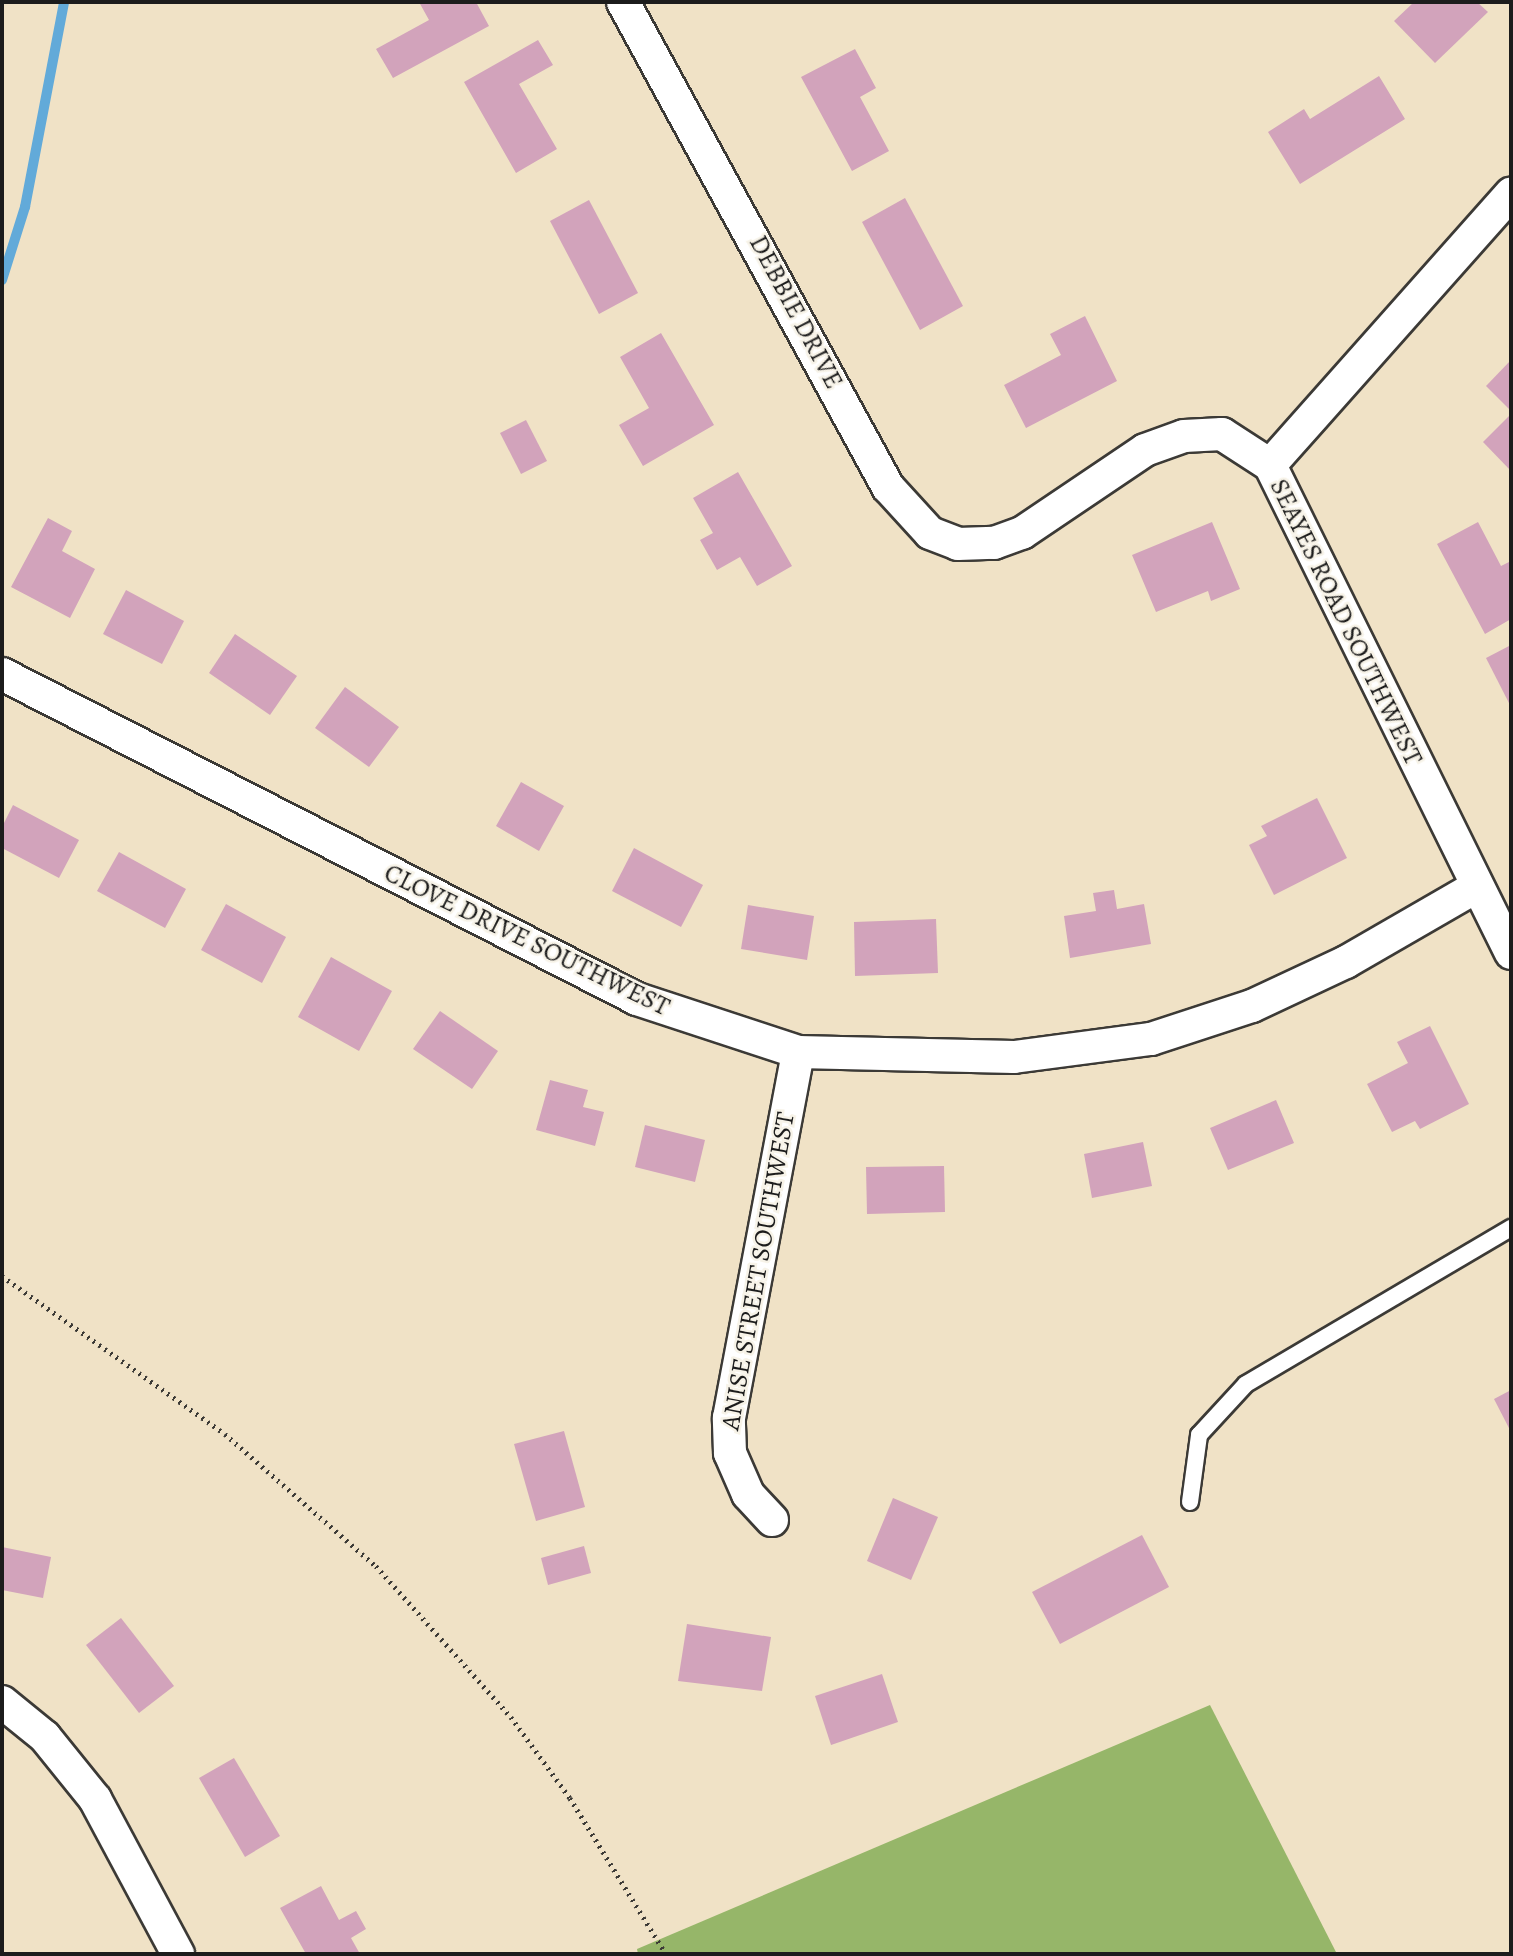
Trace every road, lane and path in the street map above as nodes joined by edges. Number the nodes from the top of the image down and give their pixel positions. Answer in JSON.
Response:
{"nodes":[{"id":1,"x":623,"y":2,"type":"edge"},
{"id":2,"x":1511,"y":194,"type":"edge"},
{"id":3,"x":1269,"y":465,"type":"junction"},
{"id":4,"x":2,"y":674,"type":"edge"},
{"id":5,"x":1476,"y":887,"type":"junction"},
{"id":6,"x":1511,"y":953,"type":"edge"},
{"id":7,"x":798,"y":1052,"type":"junction"},
{"id":8,"x":1511,"y":1228,"type":"edge"},
{"id":9,"x":2,"y":1276,"type":"edge"},
{"id":10,"x":1190,"y":1502,"type":"dead end"},
{"id":11,"x":772,"y":1520,"type":"dead end"},
{"id":12,"x":2,"y":1702,"type":"edge"},
{"id":13,"x":178,"y":1954,"type":"edge"},
{"id":14,"x":666,"y":1954,"type":"edge"}],
"edges":[{"from":1,"to":3,"type":"street","name":"DEBBIE DRIVE"},
{"from":2,"to":3,"type":"street","name":"SEAYES ROAD SOUTHWEST"},
{"from":3,"to":5,"type":"street","name":"SEAYES ROAD SOUTHWEST"},
{"from":4,"to":7,"type":"street","name":"CLOVE DRIVE SOUTHWEST"},
{"from":5,"to":6,"type":"street","name":"SEAYES ROAD SOUTHWEST"},
{"from":5,"to":7,"type":"street","name":"CLOVE DRIVE SOUTHWEST"},
{"from":7,"to":11,"type":"street","name":"ANISE STREET SOUTHWEST"},
{"from":8,"to":10,"type":"lane"},
{"from":9,"to":14,"type":"path"},
{"from":12,"to":13,"type":"street"}]}
